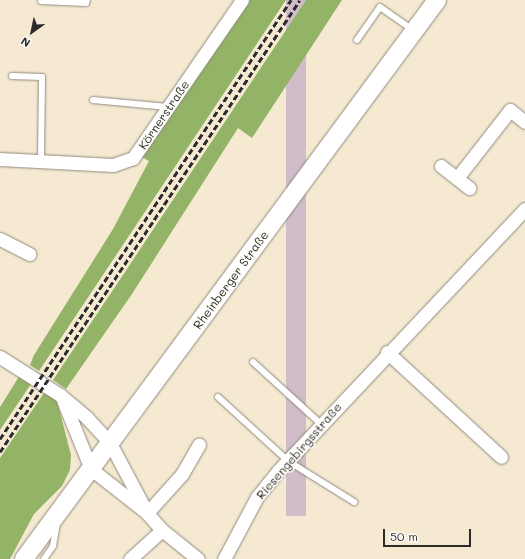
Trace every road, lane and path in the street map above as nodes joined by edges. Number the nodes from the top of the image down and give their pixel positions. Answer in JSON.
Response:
{"nodes":[{"id":1,"x":86,"y":0,"type":"edge"},
{"id":2,"x":242,"y":0,"type":"edge"},
{"id":3,"x":41,"y":1,"type":"dead end"},
{"id":4,"x":435,"y":1,"type":"edge"},
{"id":5,"x":414,"y":31,"type":"junction"},
{"id":6,"x":357,"y":40,"type":"dead end"},
{"id":7,"x":12,"y":76,"type":"dead end"},
{"id":8,"x":93,"y":100,"type":"dead end"},
{"id":9,"x":170,"y":108,"type":"junction"},
{"id":10,"x":525,"y":122,"type":"edge"},
{"id":11,"x":0,"y":159,"type":"edge"},
{"id":12,"x":41,"y":161,"type":"junction"},
{"id":13,"x":440,"y":166,"type":"dead end"},
{"id":14,"x":457,"y":178,"type":"junction"},
{"id":15,"x":469,"y":188,"type":"dead end"},
{"id":16,"x":525,"y":209,"type":"edge"},
{"id":17,"x":0,"y":238,"type":"edge"},
{"id":18,"x":29,"y":254,"type":"dead end"},
{"id":19,"x":387,"y":352,"type":"junction"},
{"id":20,"x":2,"y":362,"type":"edge"},
{"id":21,"x":252,"y":362,"type":"dead end"},
{"id":22,"x":60,"y":395,"type":"junction"},
{"id":23,"x":218,"y":397,"type":"dead end"},
{"id":24,"x":321,"y":424,"type":"junction"},
{"id":25,"x":110,"y":443,"type":"junction"},
{"id":26,"x":199,"y":445,"type":"dead end"},
{"id":27,"x":501,"y":456,"type":"dead end"},
{"id":28,"x":288,"y":461,"type":"junction"},
{"id":29,"x":90,"y":469,"type":"junction"},
{"id":30,"x":354,"y":502,"type":"dead end"},
{"id":31,"x":60,"y":512,"type":"junction"},
{"id":32,"x":147,"y":513,"type":"junction"},
{"id":33,"x":162,"y":530,"type":"junction"},
{"id":34,"x":24,"y":559,"type":"edge"},
{"id":35,"x":44,"y":559,"type":"edge"},
{"id":36,"x":130,"y":559,"type":"edge"},
{"id":37,"x":198,"y":559,"type":"edge"},
{"id":38,"x":224,"y":559,"type":"edge"}],
"edges":[{"from":1,"to":3,"type":"lane"},
{"from":2,"to":9,"type":"street","name":"Körnerstraße"},
{"from":4,"to":5,"type":"main road","name":"Rheinberger Straße"},
{"from":5,"to":6,"type":"lane"},
{"from":5,"to":25,"type":"main road","name":"Rheinberger Straße"},
{"from":7,"to":12,"type":"lane"},
{"from":8,"to":9,"type":"lane"},
{"from":9,"to":12,"type":"street","name":"Körnerstraße"},
{"from":10,"to":14,"type":"street"},
{"from":11,"to":12,"type":"street","name":"Körnerstraße"},
{"from":13,"to":14,"type":"street"},
{"from":14,"to":15,"type":"street"},
{"from":16,"to":19,"type":"street","name":"Riesengebirgsstraße"},
{"from":17,"to":18,"type":"street"},
{"from":19,"to":24,"type":"street","name":"Riesengebirgsstraße"},
{"from":19,"to":27,"type":"street"},
{"from":20,"to":22,"type":"street"},
{"from":21,"to":24,"type":"lane"},
{"from":22,"to":25,"type":"street"},
{"from":22,"to":29,"type":"street"},
{"from":23,"to":28,"type":"lane"},
{"from":24,"to":28,"type":"street","name":"Riesengebirgsstraße"},
{"from":25,"to":29,"type":"main road","name":"Rheinberger Straße"},
{"from":25,"to":32,"type":"street"},
{"from":26,"to":32,"type":"street"},
{"from":28,"to":30,"type":"lane"},
{"from":28,"to":38,"type":"street","name":"Riesengebirgsstraße"},
{"from":29,"to":31,"type":"main road","name":"Rheinberger Straße"},
{"from":29,"to":32,"type":"street"},
{"from":31,"to":34,"type":"main road","name":"Rheinberger Straße"},
{"from":31,"to":35,"type":"lane"},
{"from":32,"to":33,"type":"street"},
{"from":33,"to":36,"type":"street"},
{"from":33,"to":37,"type":"street"}]}
